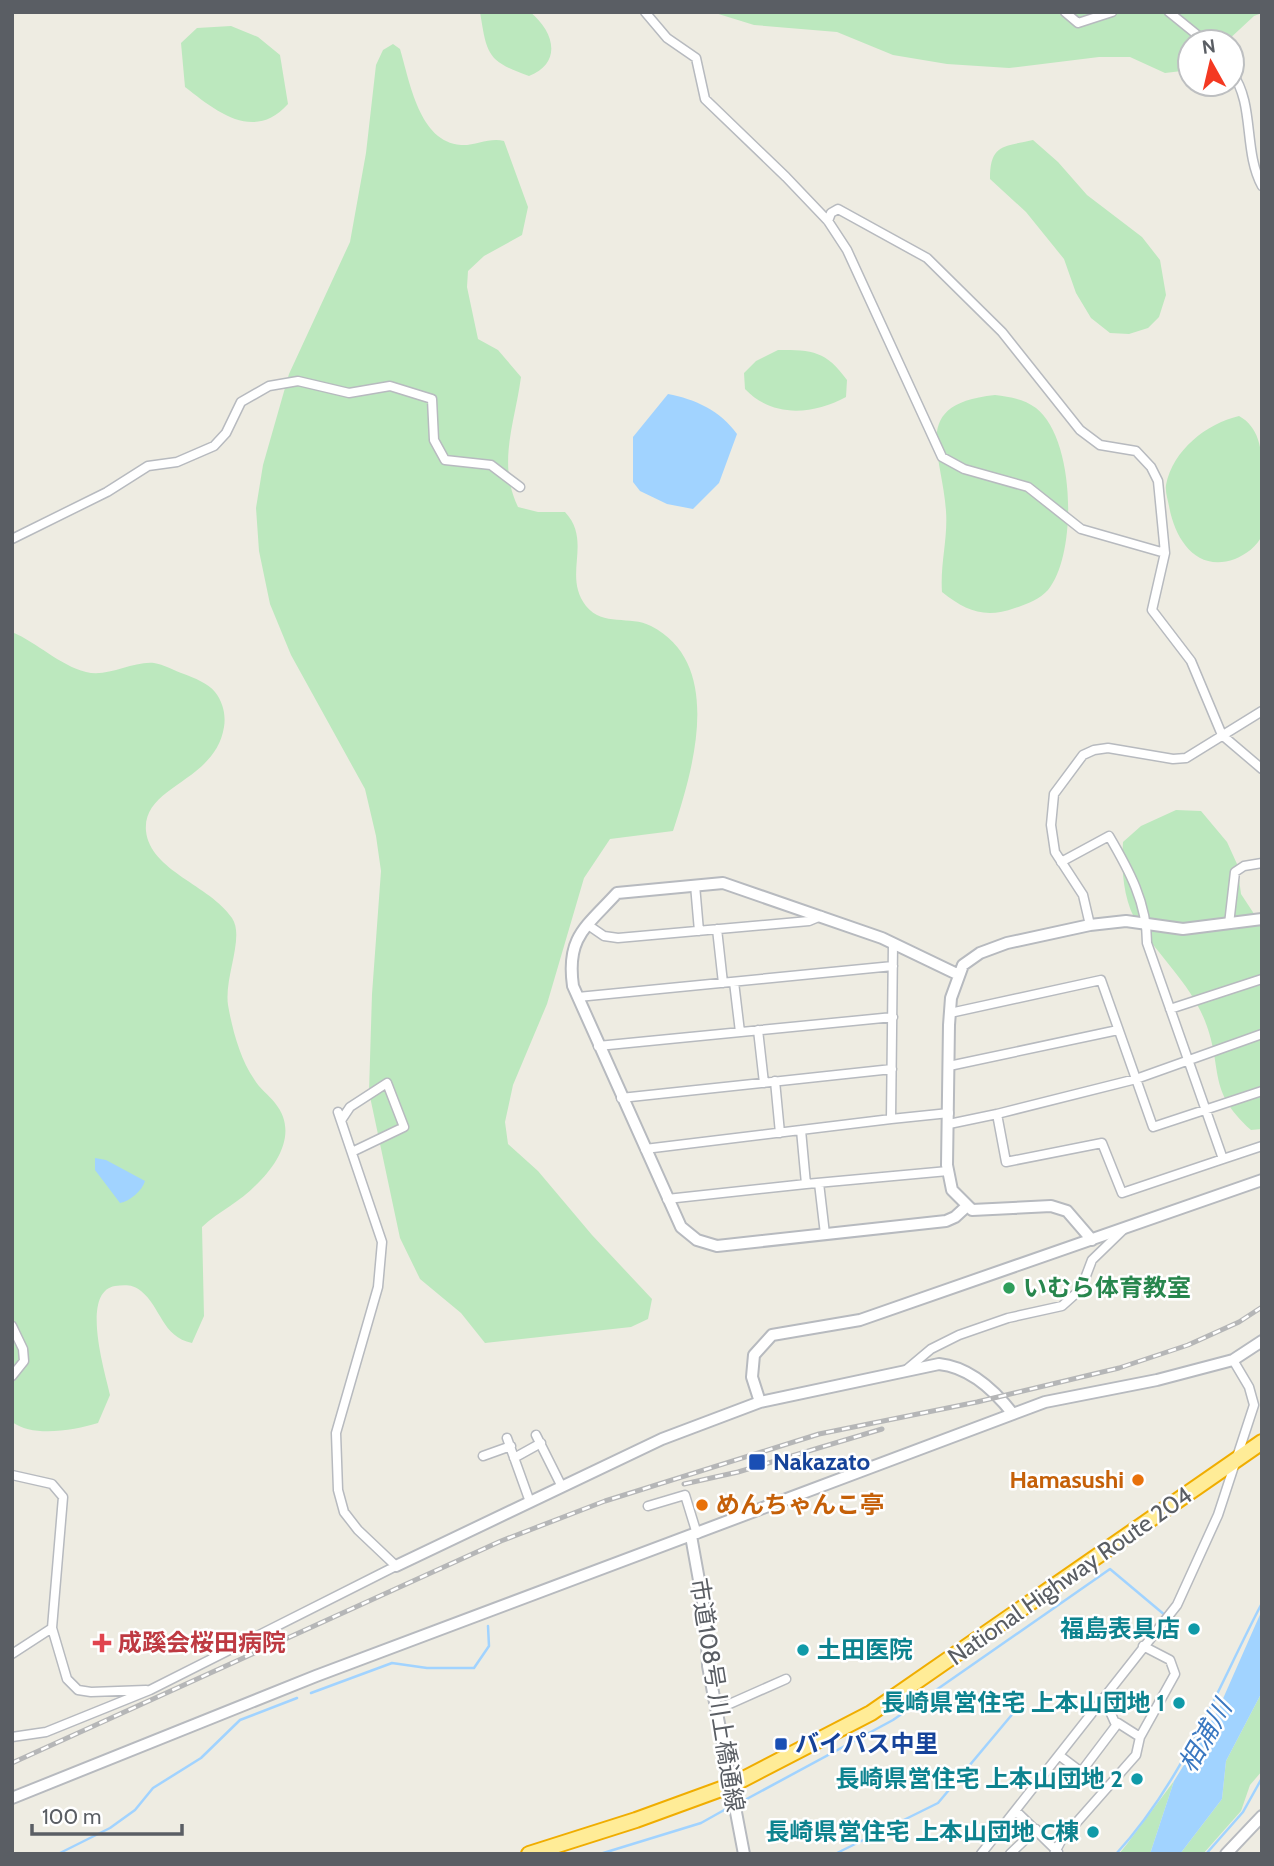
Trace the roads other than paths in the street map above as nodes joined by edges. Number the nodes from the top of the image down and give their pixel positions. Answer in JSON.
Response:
{"nodes":[{"id":1,"x":645,"y":12,"type":"edge"},
{"id":2,"x":1065,"y":12,"type":"edge"},
{"id":3,"x":1112,"y":12,"type":"edge"},
{"id":4,"x":1169,"y":12,"type":"edge"},
{"id":5,"x":1189,"y":28,"type":"edge"},
{"id":6,"x":1243,"y":98,"type":"edge"},
{"id":7,"x":1262,"y":186,"type":"edge"},
{"id":8,"x":828,"y":221,"type":"junction"},
{"id":9,"x":520,"y":487,"type":"dead end"},
{"id":10,"x":12,"y":539,"type":"edge"},
{"id":11,"x":1164,"y":553,"type":"junction"},
{"id":12,"x":1262,"y":711,"type":"edge"},
{"id":13,"x":1222,"y":735,"type":"junction"},
{"id":14,"x":1262,"y":769,"type":"edge"},
{"id":15,"x":1061,"y":862,"type":"junction"},
{"id":16,"x":1262,"y":863,"type":"edge"},
{"id":17,"x":695,"y":885,"type":"junction"},
{"id":18,"x":821,"y":916,"type":"junction"},
{"id":19,"x":1262,"y":919,"type":"edge"},
{"id":20,"x":1147,"y":924,"type":"junction"},
{"id":21,"x":588,"y":925,"type":"junction"},
{"id":22,"x":1090,"y":925,"type":"junction"},
{"id":23,"x":1229,"y":925,"type":"junction"},
{"id":24,"x":717,"y":929,"type":"junction"},
{"id":25,"x":699,"y":931,"type":"junction"},
{"id":26,"x":893,"y":943,"type":"junction"},
{"id":27,"x":893,"y":966,"type":"junction"},
{"id":28,"x":959,"y":975,"type":"junction"},
{"id":29,"x":1262,"y":979,"type":"edge"},
{"id":30,"x":734,"y":982,"type":"junction"},
{"id":31,"x":723,"y":983,"type":"junction"},
{"id":32,"x":578,"y":997,"type":"junction"},
{"id":33,"x":1170,"y":1009,"type":"junction"},
{"id":34,"x":950,"y":1013,"type":"junction"},
{"id":35,"x":892,"y":1017,"type":"junction"},
{"id":36,"x":758,"y":1030,"type":"junction"},
{"id":37,"x":1118,"y":1030,"type":"junction"},
{"id":38,"x":740,"y":1032,"type":"junction"},
{"id":39,"x":1262,"y":1034,"type":"edge"},
{"id":40,"x":598,"y":1046,"type":"junction"},
{"id":41,"x":1188,"y":1061,"type":"junction"},
{"id":42,"x":948,"y":1066,"type":"junction"},
{"id":43,"x":892,"y":1069,"type":"junction"},
{"id":44,"x":1136,"y":1079,"type":"junction"},
{"id":45,"x":775,"y":1081,"type":"junction"},
{"id":46,"x":764,"y":1083,"type":"junction"},
{"id":47,"x":1262,"y":1091,"type":"edge"},
{"id":48,"x":621,"y":1098,"type":"junction"},
{"id":49,"x":1205,"y":1109,"type":"junction"},
{"id":50,"x":996,"y":1114,"type":"junction"},
{"id":51,"x":891,"y":1119,"type":"junction"},
{"id":52,"x":949,"y":1119,"type":"junction"},
{"id":53,"x":801,"y":1130,"type":"junction"},
{"id":54,"x":780,"y":1132,"type":"junction"},
{"id":55,"x":1262,"y":1146,"type":"edge"},
{"id":56,"x":645,"y":1150,"type":"junction"},
{"id":57,"x":354,"y":1151,"type":"junction"},
{"id":58,"x":1223,"y":1159,"type":"junction"},
{"id":59,"x":948,"y":1171,"type":"junction"},
{"id":60,"x":1262,"y":1180,"type":"edge"},
{"id":61,"x":819,"y":1183,"type":"junction"},
{"id":62,"x":806,"y":1184,"type":"junction"},
{"id":63,"x":667,"y":1199,"type":"junction"},
{"id":64,"x":967,"y":1206,"type":"junction"},
{"id":65,"x":1124,"y":1229,"type":"junction"},
{"id":66,"x":825,"y":1234,"type":"junction"},
{"id":67,"x":1092,"y":1240,"type":"junction"},
{"id":68,"x":12,"y":1326,"type":"edge"},
{"id":69,"x":1262,"y":1340,"type":"edge"},
{"id":70,"x":1233,"y":1360,"type":"junction"},
{"id":71,"x":906,"y":1370,"type":"junction"},
{"id":72,"x":12,"y":1376,"type":"edge"},
{"id":73,"x":760,"y":1402,"type":"junction"},
{"id":74,"x":1013,"y":1414,"type":"junction"},
{"id":75,"x":1262,"y":1442,"type":"edge"},
{"id":76,"x":483,"y":1456,"type":"dead end"},
{"id":77,"x":514,"y":1458,"type":"junction"},
{"id":78,"x":1236,"y":1460,"type":"junction"},
{"id":79,"x":12,"y":1475,"type":"edge"},
{"id":80,"x":562,"y":1487,"type":"junction"},
{"id":81,"x":530,"y":1502,"type":"junction"},
{"id":82,"x":648,"y":1506,"type":"dead end"},
{"id":83,"x":694,"y":1535,"type":"junction"},
{"id":84,"x":396,"y":1566,"type":"junction"},
{"id":85,"x":52,"y":1628,"type":"junction"},
{"id":86,"x":1143,"y":1646,"type":"junction"},
{"id":87,"x":12,"y":1654,"type":"edge"},
{"id":88,"x":786,"y":1679,"type":"dead end"},
{"id":89,"x":150,"y":1690,"type":"junction"},
{"id":90,"x":1104,"y":1698,"type":"junction"},
{"id":91,"x":716,"y":1710,"type":"junction"},
{"id":92,"x":1116,"y":1726,"type":"junction"},
{"id":93,"x":12,"y":1737,"type":"edge"},
{"id":94,"x":1140,"y":1737,"type":"junction"},
{"id":95,"x":1060,"y":1756,"type":"junction"},
{"id":96,"x":1082,"y":1772,"type":"junction"},
{"id":97,"x":732,"y":1785,"type":"junction"},
{"id":98,"x":1105,"y":1790,"type":"junction"},
{"id":99,"x":12,"y":1798,"type":"edge"},
{"id":100,"x":1016,"y":1811,"type":"junction"},
{"id":101,"x":1262,"y":1816,"type":"edge"},
{"id":102,"x":1035,"y":1829,"type":"junction"},
{"id":103,"x":1057,"y":1853,"type":"edge"},
{"id":104,"x":529,"y":1854,"type":"edge"},
{"id":105,"x":744,"y":1854,"type":"edge"},
{"id":106,"x":982,"y":1854,"type":"edge"},
{"id":107,"x":1010,"y":1854,"type":"edge"},
{"id":108,"x":1226,"y":1854,"type":"edge"}],
"edges":[{"from":1,"to":8,"type":"street"},
{"from":2,"to":3,"type":"street"},
{"from":4,"to":5,"type":"street"},
{"from":6,"to":7,"type":"street"},
{"from":8,"to":11,"type":"street"},
{"from":8,"to":11,"type":"street"},
{"from":9,"to":10,"type":"street"},
{"from":11,"to":13,"type":"street"},
{"from":12,"to":13,"type":"street"},
{"from":13,"to":14,"type":"street"},
{"from":13,"to":15,"type":"street"},
{"from":15,"to":20,"type":"street"},
{"from":15,"to":22,"type":"street"},
{"from":16,"to":23,"type":"street"},
{"from":17,"to":18,"type":"street"},
{"from":17,"to":21,"type":"street"},
{"from":17,"to":25,"type":"street"},
{"from":18,"to":24,"type":"street"},
{"from":18,"to":26,"type":"street"},
{"from":19,"to":23,"type":"street"},
{"from":20,"to":22,"type":"street"},
{"from":20,"to":23,"type":"street"},
{"from":20,"to":33,"type":"street"},
{"from":21,"to":25,"type":"street"},
{"from":21,"to":32,"type":"street"},
{"from":22,"to":28,"type":"street"},
{"from":24,"to":25,"type":"street"},
{"from":24,"to":31,"type":"street"},
{"from":26,"to":27,"type":"street"},
{"from":26,"to":28,"type":"street"},
{"from":27,"to":30,"type":"street"},
{"from":27,"to":35,"type":"street"},
{"from":28,"to":34,"type":"street"},
{"from":29,"to":33,"type":"street"},
{"from":30,"to":31,"type":"street"},
{"from":30,"to":38,"type":"street"},
{"from":31,"to":32,"type":"street"},
{"from":32,"to":40,"type":"street"},
{"from":33,"to":41,"type":"street"},
{"from":34,"to":37,"type":"street"},
{"from":34,"to":42,"type":"street"},
{"from":35,"to":36,"type":"street"},
{"from":35,"to":43,"type":"street"},
{"from":36,"to":38,"type":"street"},
{"from":36,"to":46,"type":"street"},
{"from":37,"to":42,"type":"street"},
{"from":37,"to":44,"type":"street"},
{"from":38,"to":40,"type":"street"},
{"from":39,"to":41,"type":"street"},
{"from":40,"to":48,"type":"street"},
{"from":41,"to":44,"type":"street"},
{"from":41,"to":49,"type":"street"},
{"from":42,"to":52,"type":"street"},
{"from":43,"to":45,"type":"street"},
{"from":43,"to":51,"type":"street"},
{"from":44,"to":49,"type":"street"},
{"from":44,"to":50,"type":"street"},
{"from":45,"to":46,"type":"street"},
{"from":45,"to":54,"type":"street"},
{"from":46,"to":48,"type":"street"},
{"from":47,"to":49,"type":"street"},
{"from":48,"to":56,"type":"street"},
{"from":49,"to":58,"type":"street"},
{"from":50,"to":52,"type":"street"},
{"from":50,"to":58,"type":"street"},
{"from":51,"to":52,"type":"street"},
{"from":51,"to":53,"type":"street"},
{"from":52,"to":59,"type":"street"},
{"from":53,"to":54,"type":"street"},
{"from":53,"to":62,"type":"street"},
{"from":54,"to":56,"type":"street"},
{"from":55,"to":58,"type":"street"},
{"from":56,"to":63,"type":"street"},
{"from":57,"to":57,"type":"street"},
{"from":57,"to":84,"type":"street"},
{"from":59,"to":61,"type":"street"},
{"from":59,"to":64,"type":"street"},
{"from":60,"to":65,"type":"street"},
{"from":61,"to":62,"type":"street"},
{"from":61,"to":66,"type":"street"},
{"from":62,"to":63,"type":"street"},
{"from":63,"to":66,"type":"street"},
{"from":64,"to":66,"type":"street"},
{"from":64,"to":67,"type":"street"},
{"from":65,"to":67,"type":"street"},
{"from":65,"to":71,"type":"street"},
{"from":67,"to":73,"type":"street"},
{"from":68,"to":72,"type":"street"},
{"from":69,"to":70,"type":"street"},
{"from":70,"to":74,"type":"street"},
{"from":70,"to":78,"type":"street"},
{"from":71,"to":73,"type":"street"},
{"from":71,"to":74,"type":"street"},
{"from":73,"to":80,"type":"street"},
{"from":74,"to":83,"type":"street"},
{"from":75,"to":78,"type":"highway","name":"National Highway Route 204"},
{"from":76,"to":77,"type":"street"},
{"from":77,"to":80,"type":"street"},
{"from":77,"to":81,"type":"street"},
{"from":78,"to":86,"type":"street"},
{"from":78,"to":97,"type":"highway","name":"National Highway Route 204"},
{"from":79,"to":85,"type":"street"},
{"from":80,"to":81,"type":"street"},
{"from":81,"to":84,"type":"street"},
{"from":82,"to":83,"type":"street"},
{"from":83,"to":91,"type":"street","name":"市道108号 川上橋通線"},
{"from":83,"to":99,"type":"street"},
{"from":84,"to":89,"type":"street"},
{"from":85,"to":87,"type":"street"},
{"from":85,"to":89,"type":"street"},
{"from":86,"to":90,"type":"street"},
{"from":86,"to":94,"type":"street"},
{"from":88,"to":91,"type":"street"},
{"from":89,"to":93,"type":"street"},
{"from":90,"to":92,"type":"street"},
{"from":90,"to":95,"type":"street"},
{"from":91,"to":97,"type":"street","name":"市道108号 川上橋通線"},
{"from":92,"to":94,"type":"street"},
{"from":92,"to":96,"type":"street"},
{"from":94,"to":98,"type":"street"},
{"from":95,"to":96,"type":"street"},
{"from":95,"to":100,"type":"street"},
{"from":96,"to":98,"type":"street"},
{"from":97,"to":104,"type":"highway","name":"National Highway Route 204"},
{"from":97,"to":105,"type":"street","name":"市道108号 川上橋通線"},
{"from":98,"to":103,"type":"street"},
{"from":100,"to":102,"type":"street"},
{"from":100,"to":106,"type":"street"},
{"from":101,"to":108,"type":"street"},
{"from":102,"to":103,"type":"street"},
{"from":102,"to":107,"type":"street"}]}
